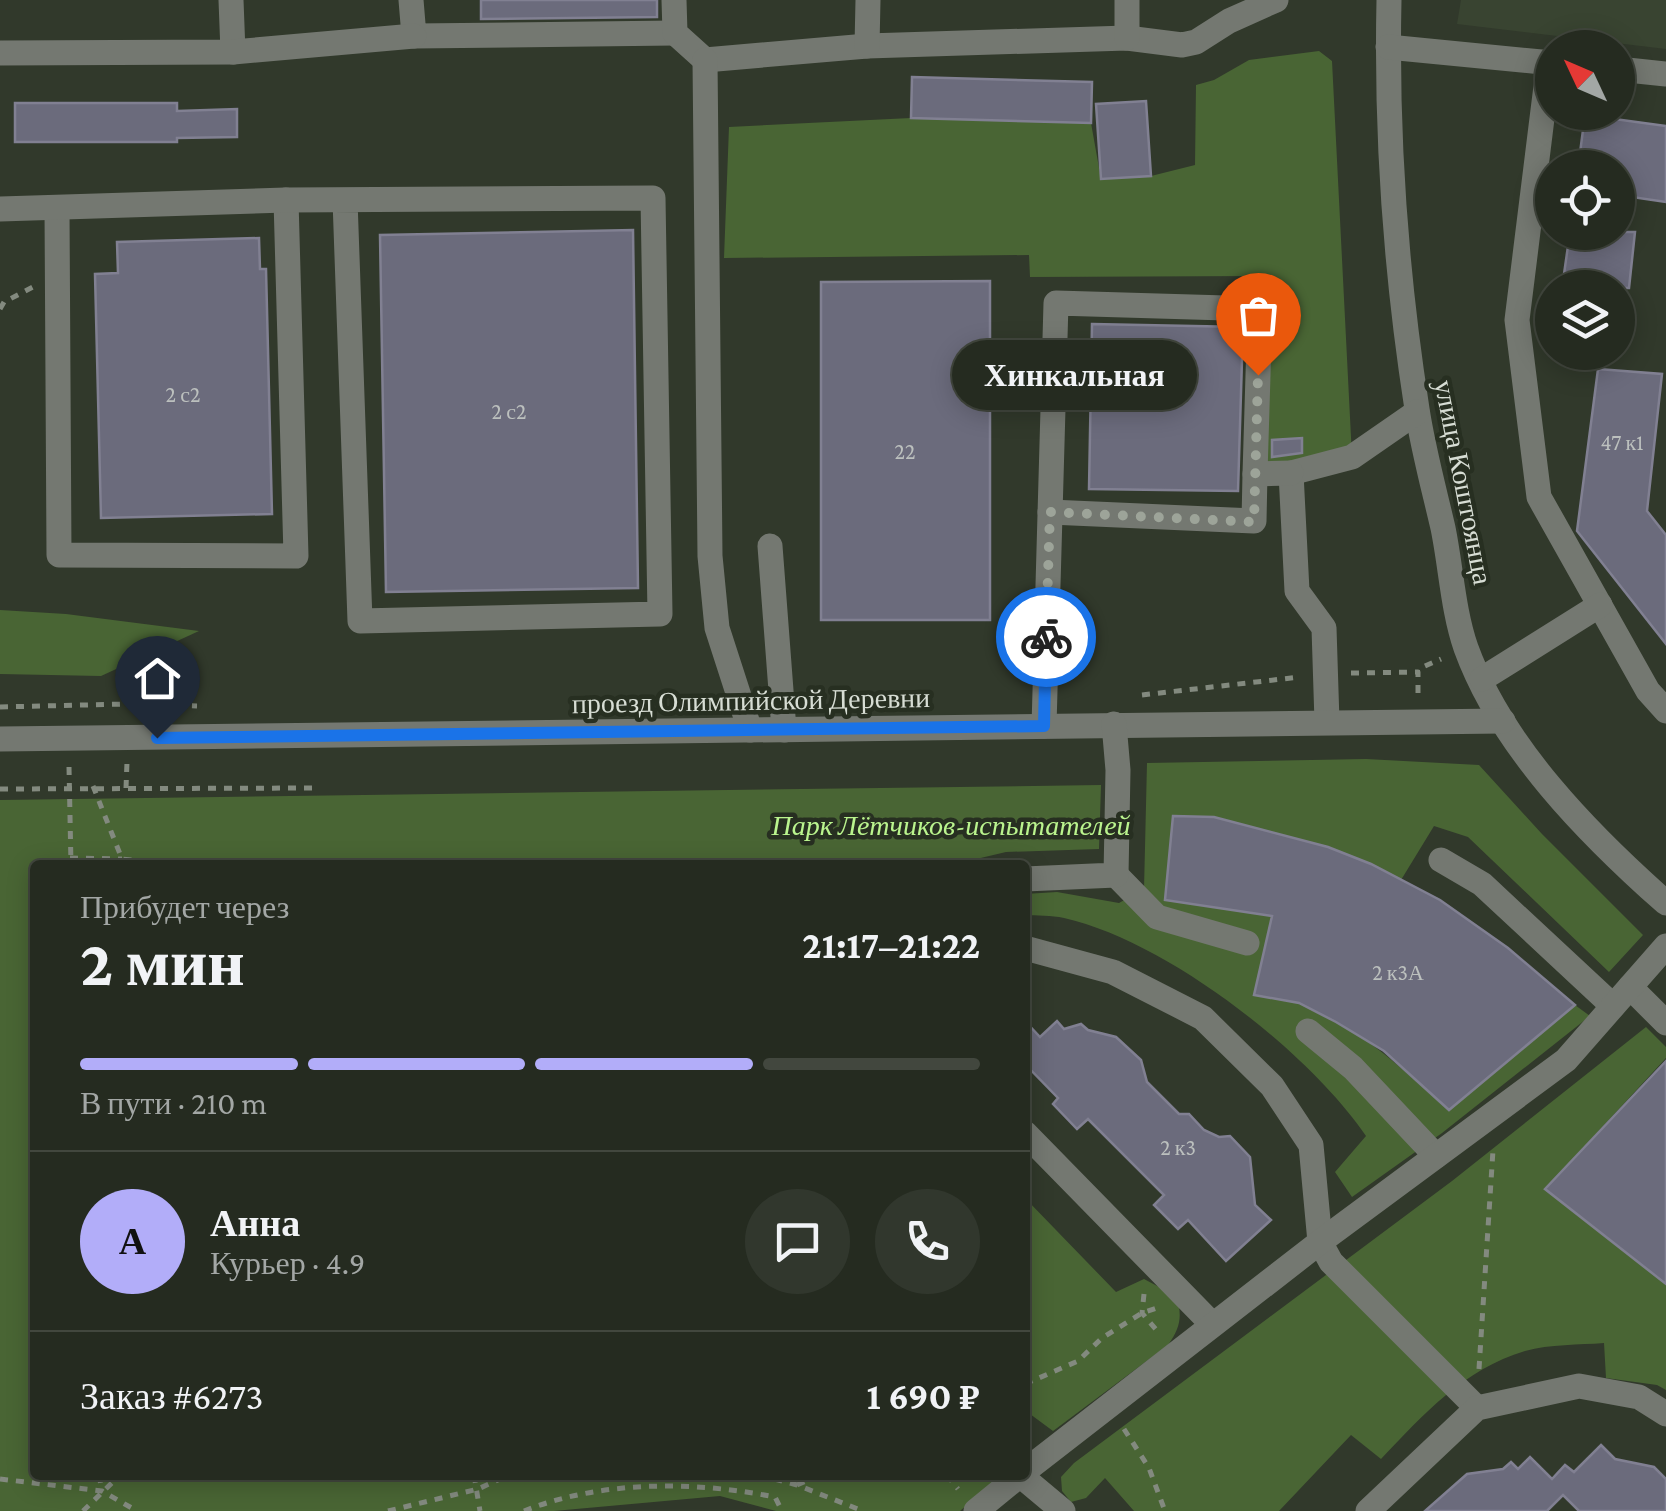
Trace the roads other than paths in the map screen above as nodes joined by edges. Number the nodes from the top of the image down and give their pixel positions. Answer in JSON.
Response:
{"nodes":[{"id":1,"x":230,"y":0,"type":"edge"},
{"id":2,"x":411,"y":0,"type":"edge"},
{"id":3,"x":674,"y":0,"type":"edge"},
{"id":4,"x":868,"y":0,"type":"edge"},
{"id":5,"x":1128,"y":0,"type":"edge"},
{"id":6,"x":1276,"y":0,"type":"edge"},
{"id":7,"x":1390,"y":0,"type":"edge"},
{"id":8,"x":675,"y":34,"type":"junction"},
{"id":9,"x":414,"y":36,"type":"junction"},
{"id":10,"x":1127,"y":38,"type":"junction"},
{"id":11,"x":867,"y":46,"type":"junction"},
{"id":12,"x":1388,"y":47,"type":"junction"},
{"id":13,"x":232,"y":52,"type":"junction"},
{"id":14,"x":0,"y":54,"type":"edge"},
{"id":15,"x":705,"y":60,"type":"junction"},
{"id":16,"x":1535,"y":61,"type":"edge"},
{"id":17,"x":1635,"y":71,"type":"edge"},
{"id":18,"x":1666,"y":74,"type":"edge"},
{"id":19,"x":1542,"y":130,"type":"edge"},
{"id":20,"x":286,"y":200,"type":"junction"},
{"id":21,"x":344,"y":200,"type":"junction"},
{"id":22,"x":57,"y":208,"type":"junction"},
{"id":23,"x":0,"y":209,"type":"edge"},
{"id":24,"x":1417,"y":412,"type":"junction"},
{"id":25,"x":1291,"y":473,"type":"junction"},
{"id":26,"x":1255,"y":474,"type":"junction"},
{"id":27,"x":1050,"y":512,"type":"junction"},
{"id":28,"x":770,"y":546,"type":"dead end"},
{"id":29,"x":1600,"y":605,"type":"junction"},
{"id":30,"x":1482,"y":679,"type":"junction"},
{"id":31,"x":1666,"y":711,"type":"edge"},
{"id":32,"x":1503,"y":721,"type":"junction"},
{"id":33,"x":1328,"y":722,"type":"junction"},
{"id":34,"x":1114,"y":724,"type":"junction"},
{"id":35,"x":1044,"y":726,"type":"junction"},
{"id":36,"x":750,"y":730,"type":"junction"},
{"id":37,"x":784,"y":730,"type":"junction"},
{"id":38,"x":0,"y":740,"type":"edge"},
{"id":39,"x":1441,"y":860,"type":"dead end"},
{"id":40,"x":1116,"y":876,"type":"junction"},
{"id":41,"x":1030,"y":879,"type":"edge"},
{"id":42,"x":1666,"y":903,"type":"edge"},
{"id":43,"x":1248,"y":942,"type":"dead end"},
{"id":44,"x":1666,"y":946,"type":"edge"},
{"id":45,"x":1030,"y":949,"type":"edge"},
{"id":46,"x":1622,"y":997,"type":"junction"},
{"id":47,"x":1666,"y":1023,"type":"edge"},
{"id":48,"x":1308,"y":1031,"type":"dead end"},
{"id":49,"x":1030,"y":1138,"type":"edge"},
{"id":50,"x":1436,"y":1156,"type":"junction"},
{"id":51,"x":1320,"y":1242,"type":"junction"},
{"id":52,"x":1212,"y":1324,"type":"junction"},
{"id":53,"x":1477,"y":1408,"type":"junction"},
{"id":54,"x":1666,"y":1414,"type":"edge"},
{"id":55,"x":1030,"y":1468,"type":"edge"},
{"id":56,"x":1015,"y":1480,"type":"edge"},
{"id":57,"x":1029,"y":1480,"type":"edge"},
{"id":58,"x":976,"y":1511,"type":"edge"},
{"id":59,"x":1063,"y":1511,"type":"edge"},
{"id":60,"x":1368,"y":1511,"type":"edge"}],
"edges":[{"from":1,"to":13,"type":"street"},
{"from":2,"to":9,"type":"street"},
{"from":3,"to":8,"type":"street"},
{"from":4,"to":11,"type":"street"},
{"from":5,"to":10,"type":"street"},
{"from":6,"to":10,"type":"street"},
{"from":7,"to":12,"type":"street","name":"улица Коштоянца"},
{"from":8,"to":9,"type":"street"},
{"from":8,"to":15,"type":"street"},
{"from":9,"to":13,"type":"street"},
{"from":10,"to":11,"type":"street"},
{"from":11,"to":15,"type":"street"},
{"from":12,"to":16,"type":"street"},
{"from":12,"to":24,"type":"street","name":"улица Коштоянца"},
{"from":13,"to":14,"type":"street"},
{"from":15,"to":36,"type":"street"},
{"from":17,"to":18,"type":"street"},
{"from":19,"to":29,"type":"street"},
{"from":20,"to":21,"type":"street"},
{"from":20,"to":22,"type":"street"},
{"from":20,"to":22,"type":"street"},
{"from":21,"to":21,"type":"street"},
{"from":22,"to":23,"type":"street"},
{"from":24,"to":25,"type":"street"},
{"from":24,"to":30,"type":"street","name":"улица Коштоянца"},
{"from":25,"to":26,"type":"street"},
{"from":25,"to":33,"type":"street"},
{"from":26,"to":27,"type":"street"},
{"from":26,"to":27,"type":"street"},
{"from":27,"to":35,"type":"street"},
{"from":28,"to":37,"type":"street"},
{"from":29,"to":30,"type":"street"},
{"from":29,"to":31,"type":"street"},
{"from":30,"to":32,"type":"street","name":"улица Коштоянца"},
{"from":32,"to":33,"type":"street","name":"проезд Олимпийской Деревни"},
{"from":32,"to":42,"type":"street","name":"улица Коштоянца"},
{"from":33,"to":34,"type":"street","name":"проезд Олимпийской Деревни"},
{"from":34,"to":35,"type":"street","name":"проезд Олимпийской Деревни"},
{"from":34,"to":40,"type":"street"},
{"from":35,"to":37,"type":"street","name":"проезд Олимпийской Деревни"},
{"from":36,"to":37,"type":"street","name":"проезд Олимпийской Деревни"},
{"from":36,"to":38,"type":"street","name":"проезд Олимпийской Деревни"},
{"from":39,"to":46,"type":"street"},
{"from":40,"to":41,"type":"street"},
{"from":40,"to":43,"type":"street"},
{"from":44,"to":46,"type":"street"},
{"from":45,"to":51,"type":"street"},
{"from":46,"to":47,"type":"street"},
{"from":46,"to":50,"type":"street"},
{"from":48,"to":50,"type":"street"},
{"from":49,"to":52,"type":"street"},
{"from":50,"to":51,"type":"street"},
{"from":51,"to":52,"type":"street"},
{"from":51,"to":53,"type":"street"},
{"from":52,"to":55,"type":"street"},
{"from":53,"to":54,"type":"street"},
{"from":53,"to":60,"type":"street"},
{"from":56,"to":58,"type":"street"},
{"from":57,"to":59,"type":"street"}]}
